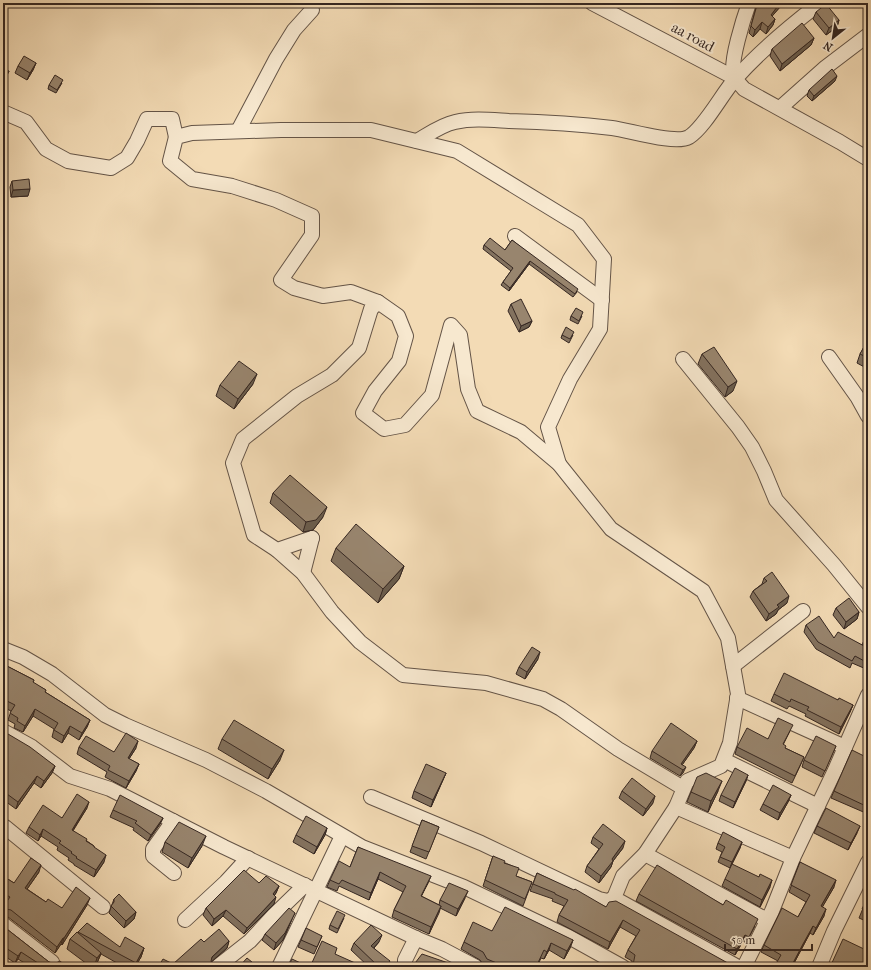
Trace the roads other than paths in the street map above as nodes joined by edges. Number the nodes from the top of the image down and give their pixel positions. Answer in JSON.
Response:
{"nodes":[{"id":1,"x":592,"y":3,"type":"edge"},
{"id":2,"x":749,"y":3,"type":"edge"},
{"id":3,"x":820,"y":3,"type":"edge"},
{"id":4,"x":312,"y":10,"type":"dead end"},
{"id":5,"x":868,"y":34,"type":"edge"},
{"id":6,"x":736,"y":78,"type":"junction"},
{"id":7,"x":780,"y":108,"type":"junction"},
{"id":8,"x":3,"y":112,"type":"edge"},
{"id":9,"x":238,"y":131,"type":"junction"},
{"id":10,"x":176,"y":138,"type":"junction"},
{"id":11,"x":417,"y":141,"type":"junction"},
{"id":12,"x":868,"y":159,"type":"edge"},
{"id":13,"x":515,"y":236,"type":"dead end"},
{"id":14,"x":602,"y":300,"type":"junction"},
{"id":15,"x":378,"y":302,"type":"junction"},
{"id":16,"x":829,"y":357,"type":"dead end"},
{"id":17,"x":682,"y":359,"type":"dead end"},
{"id":18,"x":868,"y":416,"type":"edge"},
{"id":19,"x":559,"y":464,"type":"junction"},
{"id":20,"x":277,"y":550,"type":"junction"},
{"id":21,"x":303,"y":572,"type":"junction"},
{"id":22,"x":868,"y":607,"type":"edge"},
{"id":23,"x":803,"y":611,"type":"dead end"},
{"id":24,"x":3,"y":649,"type":"edge"},
{"id":25,"x":733,"y":666,"type":"junction"},
{"id":26,"x":868,"y":695,"type":"edge"},
{"id":27,"x":737,"y":698,"type":"junction"},
{"id":28,"x":3,"y":731,"type":"edge"},
{"id":29,"x":845,"y":747,"type":"junction"},
{"id":30,"x":724,"y":760,"type":"junction"},
{"id":31,"x":683,"y":788,"type":"junction"},
{"id":32,"x":371,"y":798,"type":"dead end"},
{"id":33,"x":818,"y":806,"type":"junction"},
{"id":34,"x":676,"y":807,"type":"junction"},
{"id":35,"x":173,"y":820,"type":"junction"},
{"id":36,"x":3,"y":829,"type":"edge"},
{"id":37,"x":342,"y":836,"type":"junction"},
{"id":38,"x":646,"y":854,"type":"junction"},
{"id":39,"x":248,"y":858,"type":"junction"},
{"id":40,"x":793,"y":858,"type":"junction"},
{"id":41,"x":868,"y":862,"type":"edge"},
{"id":42,"x":174,"y":873,"type":"dead end"},
{"id":43,"x":311,"y":888,"type":"junction"},
{"id":44,"x":614,"y":898,"type":"junction"},
{"id":45,"x":103,"y":907,"type":"dead end"},
{"id":46,"x":185,"y":920,"type":"dead end"},
{"id":47,"x":767,"y":920,"type":"junction"},
{"id":48,"x":3,"y":924,"type":"edge"},
{"id":49,"x":416,"y":938,"type":"junction"},
{"id":50,"x":54,"y":965,"type":"edge"},
{"id":51,"x":217,"y":967,"type":"edge"},
{"id":52,"x":279,"y":967,"type":"edge"},
{"id":53,"x":405,"y":967,"type":"edge"},
{"id":54,"x":476,"y":967,"type":"edge"},
{"id":55,"x":623,"y":967,"type":"edge"},
{"id":56,"x":738,"y":967,"type":"edge"},
{"id":57,"x":744,"y":967,"type":"edge"},
{"id":58,"x":819,"y":967,"type":"edge"}],
"edges":[{"from":1,"to":6,"type":"street","name":"aa road"},
{"from":2,"to":6,"type":"street"},
{"from":3,"to":6,"type":"street"},
{"from":4,"to":9,"type":"street"},
{"from":5,"to":7,"type":"street"},
{"from":6,"to":7,"type":"street","name":"aa road"},
{"from":6,"to":11,"type":"street"},
{"from":7,"to":12,"type":"street","name":"aa road"},
{"from":8,"to":10,"type":"street"},
{"from":9,"to":10,"type":"street"},
{"from":9,"to":11,"type":"street"},
{"from":10,"to":15,"type":"street"},
{"from":11,"to":14,"type":"street"},
{"from":13,"to":14,"type":"street"},
{"from":14,"to":19,"type":"street"},
{"from":15,"to":19,"type":"street"},
{"from":15,"to":20,"type":"street"},
{"from":16,"to":18,"type":"street"},
{"from":17,"to":22,"type":"street"},
{"from":19,"to":25,"type":"street"},
{"from":20,"to":21,"type":"street"},
{"from":20,"to":21,"type":"street"},
{"from":21,"to":31,"type":"street"},
{"from":23,"to":25,"type":"street"},
{"from":24,"to":37,"type":"street"},
{"from":25,"to":27,"type":"street"},
{"from":26,"to":29,"type":"street"},
{"from":27,"to":29,"type":"street"},
{"from":27,"to":30,"type":"street"},
{"from":28,"to":35,"type":"street"},
{"from":29,"to":33,"type":"street"},
{"from":30,"to":31,"type":"street"},
{"from":30,"to":33,"type":"street"},
{"from":31,"to":34,"type":"street"},
{"from":32,"to":44,"type":"street"},
{"from":33,"to":40,"type":"street"},
{"from":34,"to":38,"type":"street"},
{"from":34,"to":40,"type":"street"},
{"from":35,"to":39,"type":"street"},
{"from":35,"to":42,"type":"street"},
{"from":36,"to":45,"type":"street"},
{"from":37,"to":43,"type":"street"},
{"from":37,"to":55,"type":"street"},
{"from":38,"to":44,"type":"street"},
{"from":38,"to":47,"type":"street"},
{"from":39,"to":43,"type":"street"},
{"from":39,"to":46,"type":"street"},
{"from":40,"to":47,"type":"street"},
{"from":41,"to":58,"type":"street"},
{"from":43,"to":49,"type":"street"},
{"from":43,"to":51,"type":"street"},
{"from":43,"to":52,"type":"street"},
{"from":44,"to":56,"type":"street"},
{"from":47,"to":57,"type":"street"},
{"from":48,"to":50,"type":"street"},
{"from":49,"to":53,"type":"street"},
{"from":49,"to":54,"type":"street"}]}
